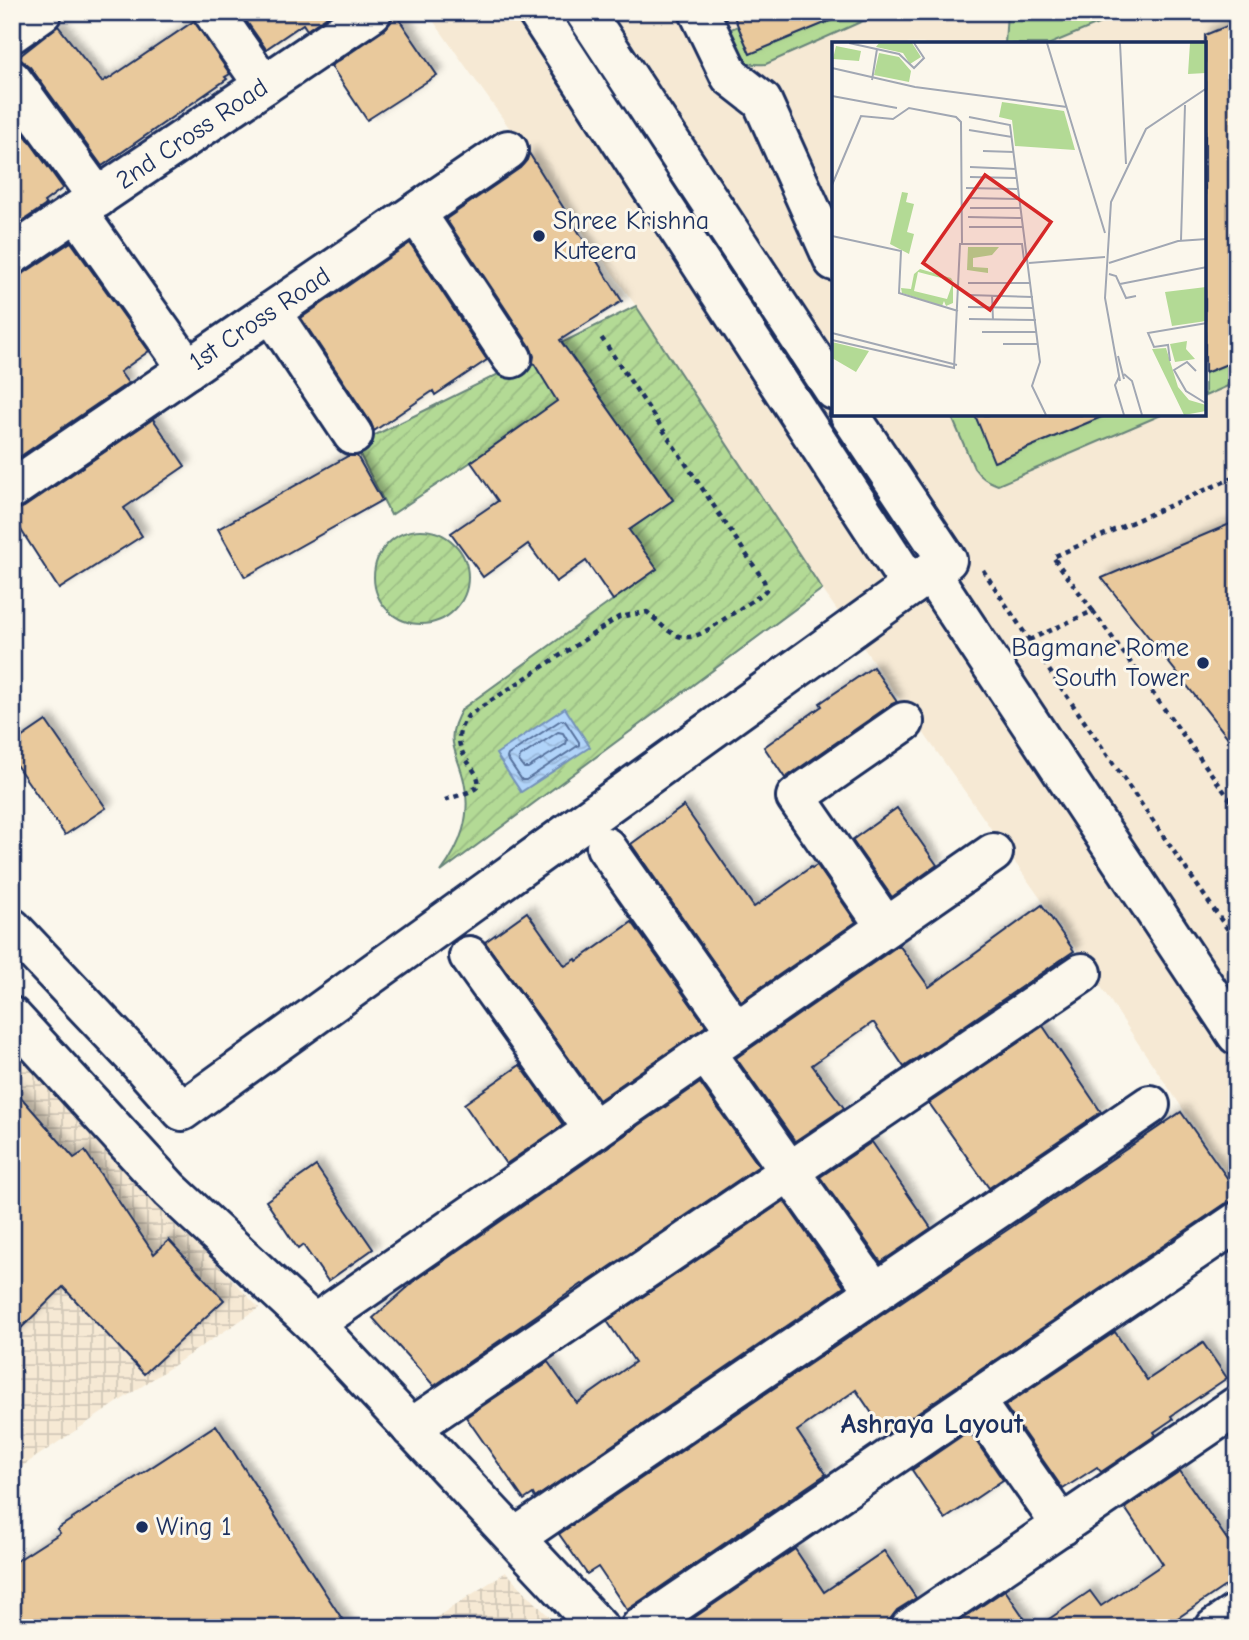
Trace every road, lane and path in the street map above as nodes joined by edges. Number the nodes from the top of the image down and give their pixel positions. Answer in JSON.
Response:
{"nodes":[{"id":1,"x":42,"y":12,"type":"edge"},
{"id":2,"x":213,"y":12,"type":"edge"},
{"id":3,"x":372,"y":12,"type":"edge"},
{"id":4,"x":537,"y":12,"type":"edge"},
{"id":5,"x":585,"y":12,"type":"edge"},
{"id":6,"x":699,"y":12,"type":"edge"},
{"id":7,"x":12,"y":33,"type":"edge"},
{"id":8,"x":12,"y":80,"type":"edge"},
{"id":9,"x":264,"y":85,"type":"junction"},
{"id":10,"x":508,"y":150,"type":"dead end"},
{"id":11,"x":88,"y":205,"type":"junction"},
{"id":12,"x":416,"y":213,"type":"junction"},
{"id":13,"x":12,"y":255,"type":"edge"},
{"id":14,"x":832,"y":257,"type":"edge"},
{"id":15,"x":271,"y":312,"type":"junction"},
{"id":16,"x":599,"y":334,"type":"dead end"},
{"id":17,"x":512,"y":358,"type":"dead end"},
{"id":18,"x":188,"y":369,"type":"junction"},
{"id":19,"x":832,"y":387,"type":"edge"},
{"id":20,"x":867,"y":421,"type":"edge"},
{"id":21,"x":353,"y":435,"type":"dead end"},
{"id":22,"x":1237,"y":476,"type":"edge"},
{"id":23,"x":12,"y":489,"type":"edge"},
{"id":24,"x":942,"y":571,"type":"junction"},
{"id":25,"x":1093,"y":611,"type":"junction"},
{"id":26,"x":1030,"y":640,"type":"junction"},
{"id":27,"x":988,"y":660,"type":"junction"},
{"id":28,"x":904,"y":722,"type":"dead end"},
{"id":29,"x":445,"y":800,"type":"dead end"},
{"id":30,"x":1237,"y":809,"type":"edge"},
{"id":31,"x":606,"y":847,"type":"dead end"},
{"id":32,"x":993,"y":853,"type":"dead end"},
{"id":33,"x":886,"y":927,"type":"junction"},
{"id":34,"x":12,"y":928,"type":"edge"},
{"id":35,"x":1237,"y":943,"type":"edge"},
{"id":36,"x":470,"y":956,"type":"dead end"},
{"id":37,"x":1082,"y":973,"type":"dead end"},
{"id":38,"x":12,"y":1017,"type":"edge"},
{"id":39,"x":1237,"y":1035,"type":"edge"},
{"id":40,"x":721,"y":1042,"type":"junction"},
{"id":41,"x":1150,"y":1105,"type":"dead end"},
{"id":42,"x":594,"y":1130,"type":"junction"},
{"id":43,"x":790,"y":1171,"type":"junction"},
{"id":44,"x":1237,"y":1222,"type":"edge"},
{"id":45,"x":875,"y":1292,"type":"junction"},
{"id":46,"x":314,"y":1324,"type":"junction"},
{"id":47,"x":974,"y":1400,"type":"junction"},
{"id":48,"x":1237,"y":1406,"type":"edge"},
{"id":49,"x":411,"y":1428,"type":"junction"},
{"id":50,"x":1062,"y":1526,"type":"junction"},
{"id":51,"x":516,"y":1537,"type":"junction"},
{"id":52,"x":1237,"y":1612,"type":"edge"},
{"id":53,"x":599,"y":1628,"type":"edge"},
{"id":54,"x":639,"y":1628,"type":"edge"},
{"id":55,"x":910,"y":1628,"type":"edge"},
{"id":56,"x":1214,"y":1628,"type":"edge"}],
"edges":[{"from":1,"to":7,"type":"street"},
{"from":2,"to":9,"type":"street"},
{"from":3,"to":9,"type":"street","name":"2nd Cross Road"},
{"from":4,"to":24,"type":"street"},
{"from":5,"to":19,"type":"street"},
{"from":6,"to":14,"type":"street"},
{"from":8,"to":11,"type":"street"},
{"from":9,"to":11,"type":"street","name":"2nd Cross Road"},
{"from":10,"to":12,"type":"street","name":"1st Cross Road"},
{"from":11,"to":13,"type":"street","name":"2nd Cross Road"},
{"from":11,"to":18,"type":"street"},
{"from":12,"to":15,"type":"street","name":"1st Cross Road"},
{"from":12,"to":17,"type":"street"},
{"from":15,"to":18,"type":"street","name":"1st Cross Road"},
{"from":15,"to":21,"type":"street"},
{"from":16,"to":29,"type":"path"},
{"from":18,"to":23,"type":"street","name":"1st Cross Road"},
{"from":20,"to":24,"type":"street"},
{"from":22,"to":25,"type":"path"},
{"from":24,"to":26,"type":"path"},
{"from":24,"to":27,"type":"street"},
{"from":24,"to":34,"type":"street"},
{"from":25,"to":26,"type":"path"},
{"from":25,"to":30,"type":"path"},
{"from":26,"to":27,"type":"path"},
{"from":26,"to":35,"type":"path"},
{"from":27,"to":39,"type":"street"},
{"from":28,"to":33,"type":"street"},
{"from":31,"to":40,"type":"street"},
{"from":32,"to":33,"type":"street"},
{"from":33,"to":40,"type":"street"},
{"from":36,"to":42,"type":"street"},
{"from":37,"to":43,"type":"street"},
{"from":38,"to":46,"type":"street"},
{"from":40,"to":42,"type":"street"},
{"from":40,"to":43,"type":"street"},
{"from":41,"to":45,"type":"street"},
{"from":42,"to":46,"type":"street"},
{"from":43,"to":45,"type":"street"},
{"from":43,"to":49,"type":"street"},
{"from":44,"to":47,"type":"street"},
{"from":45,"to":51,"type":"street"},
{"from":46,"to":49,"type":"street"},
{"from":47,"to":50,"type":"street"},
{"from":47,"to":54,"type":"street"},
{"from":48,"to":50,"type":"street"},
{"from":49,"to":51,"type":"street"},
{"from":50,"to":55,"type":"street"},
{"from":51,"to":53,"type":"street"},
{"from":52,"to":56,"type":"street"}]}
